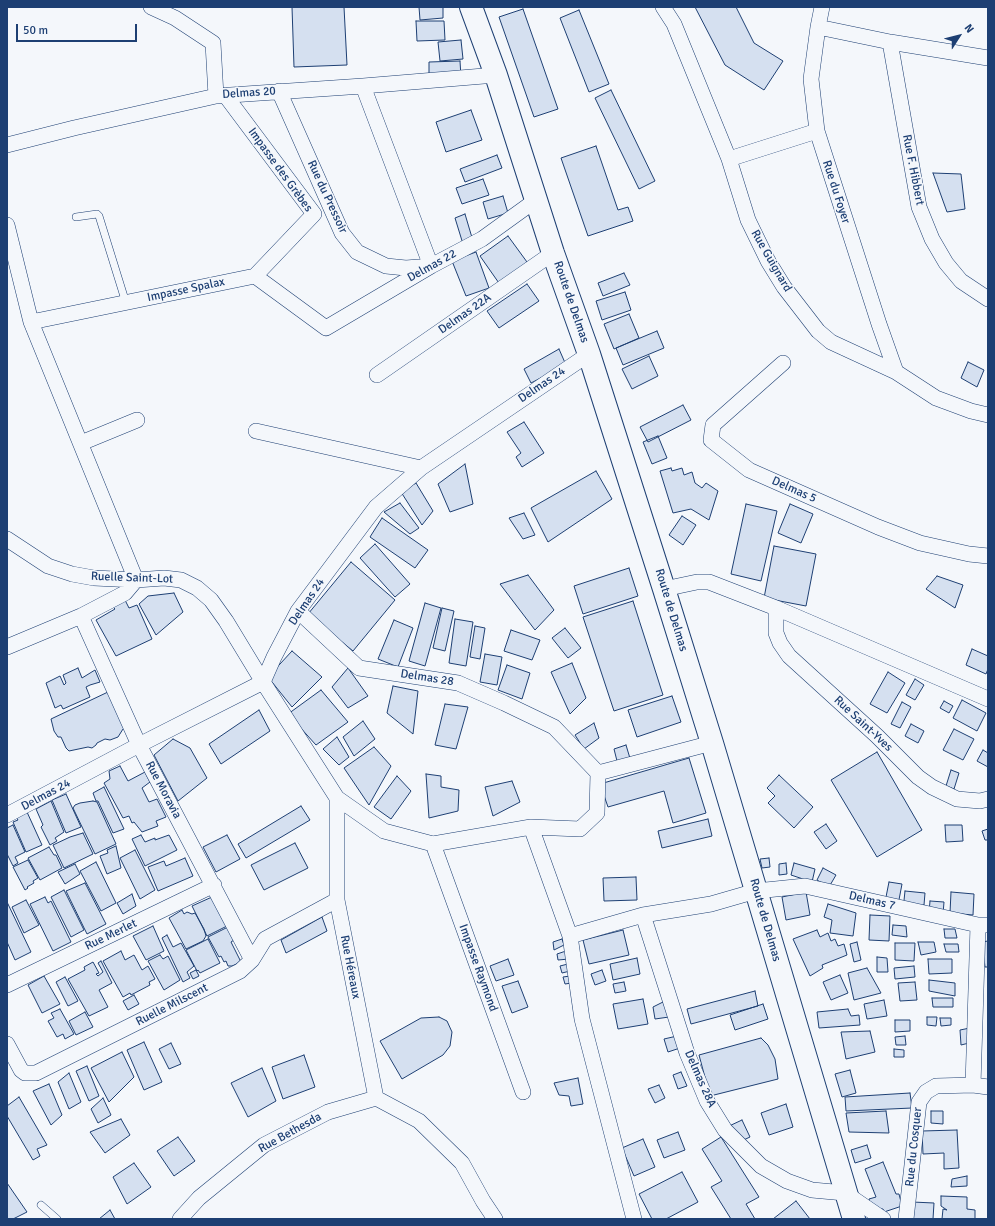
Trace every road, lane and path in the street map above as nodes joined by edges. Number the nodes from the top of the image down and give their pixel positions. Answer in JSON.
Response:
{"nodes":[{"id":1,"x":151,"y":7,"type":"edge"},
{"id":2,"x":471,"y":7,"type":"edge"},
{"id":3,"x":663,"y":7,"type":"edge"},
{"id":4,"x":822,"y":7,"type":"edge"},
{"id":5,"x":818,"y":27,"type":"junction"},
{"id":6,"x":890,"y":42,"type":"junction"},
{"id":7,"x":988,"y":58,"type":"edge"},
{"id":8,"x":496,"y":75,"type":"junction"},
{"id":9,"x":363,"y":86,"type":"junction"},
{"id":10,"x":279,"y":91,"type":"junction"},
{"id":11,"x":220,"y":95,"type":"junction"},
{"id":12,"x":817,"y":130,"type":"junction"},
{"id":13,"x":7,"y":145,"type":"edge"},
{"id":14,"x":729,"y":159,"type":"junction"},
{"id":15,"x":536,"y":200,"type":"junction"},
{"id":16,"x":76,"y":217,"type":"dead end"},
{"id":17,"x":7,"y":225,"type":"edge"},
{"id":18,"x":554,"y":253,"type":"junction"},
{"id":19,"x":431,"y":266,"type":"junction"},
{"id":20,"x":255,"y":276,"type":"junction"},
{"id":21,"x":988,"y":299,"type":"edge"},
{"id":22,"x":126,"y":303,"type":"junction"},
{"id":23,"x":31,"y":322,"type":"junction"},
{"id":24,"x":589,"y":354,"type":"junction"},
{"id":25,"x":783,"y":363,"type":"dead end"},
{"id":26,"x":896,"y":372,"type":"junction"},
{"id":27,"x":377,"y":375,"type":"dead end"},
{"id":28,"x":988,"y":415,"type":"edge"},
{"id":29,"x":137,"y":420,"type":"dead end"},
{"id":30,"x":256,"y":431,"type":"dead end"},
{"id":31,"x":81,"y":443,"type":"junction"},
{"id":32,"x":421,"y":468,"type":"junction"},
{"id":33,"x":8,"y":542,"type":"edge"},
{"id":34,"x":988,"y":556,"type":"edge"},
{"id":35,"x":136,"y":580,"type":"junction"},
{"id":36,"x":664,"y":589,"type":"junction"},
{"id":37,"x":776,"y":608,"type":"junction"},
{"id":38,"x":298,"y":611,"type":"junction"},
{"id":39,"x":81,"y":616,"type":"junction"},
{"id":40,"x":7,"y":647,"type":"edge"},
{"id":41,"x":263,"y":682,"type":"junction"},
{"id":42,"x":988,"y":699,"type":"edge"},
{"id":43,"x":712,"y":743,"type":"junction"},
{"id":44,"x":139,"y":745,"type":"junction"},
{"id":45,"x":598,"y":773,"type":"junction"},
{"id":46,"x":337,"y":798,"type":"junction"},
{"id":47,"x":988,"y":799,"type":"edge"},
{"id":48,"x":7,"y":815,"type":"edge"},
{"id":49,"x":531,"y":827,"type":"junction"},
{"id":50,"x":433,"y":844,"type":"junction"},
{"id":51,"x":214,"y":885,"type":"junction"},
{"id":52,"x":756,"y":891,"type":"junction"},
{"id":53,"x":337,"y":900,"type":"junction"},
{"id":54,"x":643,"y":915,"type":"junction"},
{"id":55,"x":983,"y":925,"type":"edge"},
{"id":56,"x":570,"y":936,"type":"junction"},
{"id":57,"x":252,"y":960,"type":"junction"},
{"id":58,"x":7,"y":985,"type":"edge"},
{"id":59,"x":7,"y":1044,"type":"edge"},
{"id":60,"x":973,"y":1085,"type":"junction"},
{"id":61,"x":988,"y":1087,"type":"edge"},
{"id":62,"x":523,"y":1092,"type":"dead end"},
{"id":63,"x":376,"y":1098,"type":"junction"},
{"id":64,"x":845,"y":1193,"type":"junction"},
{"id":65,"x":41,"y":1205,"type":"dead end"},
{"id":66,"x":57,"y":1219,"type":"edge"},
{"id":67,"x":180,"y":1219,"type":"edge"},
{"id":68,"x":495,"y":1219,"type":"edge"},
{"id":69,"x":634,"y":1219,"type":"edge"},
{"id":70,"x":854,"y":1219,"type":"edge"},
{"id":71,"x":883,"y":1219,"type":"edge"},
{"id":72,"x":906,"y":1219,"type":"edge"}],
"edges":[{"from":1,"to":11,"type":"street"},
{"from":2,"to":8,"type":"main road","name":"Route de Delmas"},
{"from":3,"to":14,"type":"street","name":"Rue Guignard"},
{"from":4,"to":5,"type":"street","name":"Rue du Foyer"},
{"from":5,"to":6,"type":"street"},
{"from":5,"to":12,"type":"street","name":"Rue du Foyer"},
{"from":6,"to":7,"type":"street"},
{"from":6,"to":21,"type":"street","name":"Rue F. Hibbert"},
{"from":8,"to":9,"type":"street","name":"Delmas 20"},
{"from":8,"to":15,"type":"main road","name":"Route de Delmas"},
{"from":9,"to":10,"type":"street","name":"Delmas 20"},
{"from":9,"to":19,"type":"street"},
{"from":10,"to":11,"type":"street","name":"Delmas 20"},
{"from":10,"to":19,"type":"street","name":"Rue du Pressoir"},
{"from":11,"to":13,"type":"street","name":"Delmas 20"},
{"from":11,"to":20,"type":"street","name":"Impasse des Grèbes"},
{"from":12,"to":14,"type":"street"},
{"from":12,"to":26,"type":"street","name":"Rue du Foyer"},
{"from":14,"to":26,"type":"street","name":"Rue Guignard"},
{"from":15,"to":18,"type":"main road","name":"Route de Delmas"},
{"from":15,"to":19,"type":"street","name":"Delmas 22"},
{"from":16,"to":22,"type":"lane"},
{"from":17,"to":23,"type":"street"},
{"from":18,"to":24,"type":"main road","name":"Route de Delmas"},
{"from":18,"to":27,"type":"street","name":"Delmas 22A"},
{"from":19,"to":20,"type":"street","name":"Delmas 22"},
{"from":20,"to":22,"type":"street","name":"Impasse Spalax"},
{"from":22,"to":23,"type":"street","name":"Impasse Spalax"},
{"from":23,"to":31,"type":"street"},
{"from":24,"to":32,"type":"street","name":"Delmas 24"},
{"from":24,"to":36,"type":"main road","name":"Route de Delmas"},
{"from":25,"to":34,"type":"street","name":"Delmas 5"},
{"from":26,"to":28,"type":"street","name":"Rue Guignard"},
{"from":29,"to":31,"type":"street"},
{"from":30,"to":32,"type":"street"},
{"from":31,"to":35,"type":"street"},
{"from":32,"to":38,"type":"street","name":"Delmas 24"},
{"from":33,"to":35,"type":"street","name":"Ruelle Saint-Lot"},
{"from":35,"to":39,"type":"street"},
{"from":35,"to":41,"type":"street","name":"Ruelle Saint-Lot"},
{"from":36,"to":37,"type":"street"},
{"from":36,"to":43,"type":"main road","name":"Route de Delmas"},
{"from":37,"to":42,"type":"street"},
{"from":37,"to":47,"type":"street","name":"Rue Saint-Yves"},
{"from":38,"to":41,"type":"street","name":"Delmas 24"},
{"from":38,"to":45,"type":"street","name":"Delmas 28"},
{"from":39,"to":40,"type":"street"},
{"from":39,"to":44,"type":"street","name":"Rue Moravia"},
{"from":41,"to":44,"type":"street","name":"Delmas 24"},
{"from":41,"to":46,"type":"street"},
{"from":43,"to":45,"type":"street"},
{"from":43,"to":52,"type":"main road","name":"Route de Delmas"},
{"from":44,"to":48,"type":"street","name":"Delmas 24"},
{"from":44,"to":51,"type":"street","name":"Rue Moravia"},
{"from":45,"to":49,"type":"street"},
{"from":46,"to":50,"type":"street"},
{"from":46,"to":53,"type":"street","name":"Rue Héreaux"},
{"from":49,"to":50,"type":"street"},
{"from":49,"to":56,"type":"street"},
{"from":50,"to":62,"type":"street","name":"Impasse Raymond"},
{"from":51,"to":57,"type":"street","name":"Rue Moravia"},
{"from":51,"to":58,"type":"street","name":"Rue Merlet"},
{"from":52,"to":54,"type":"street"},
{"from":52,"to":55,"type":"street","name":"Delmas 7"},
{"from":52,"to":64,"type":"main road","name":"Route de Delmas"},
{"from":53,"to":57,"type":"street","name":"Ruelle Milscent"},
{"from":53,"to":63,"type":"street","name":"Rue Héreaux"},
{"from":54,"to":56,"type":"street"},
{"from":54,"to":64,"type":"street","name":"Delmas 28A"},
{"from":55,"to":60,"type":"street"},
{"from":56,"to":69,"type":"street"},
{"from":57,"to":59,"type":"street","name":"Ruelle Milscent"},
{"from":60,"to":61,"type":"street","name":"Rue du Cosquer"},
{"from":60,"to":72,"type":"street","name":"Rue du Cosquer"},
{"from":63,"to":67,"type":"street","name":"Rue Bethesda"},
{"from":63,"to":68,"type":"street"},
{"from":64,"to":70,"type":"main road","name":"Route de Delmas"},
{"from":64,"to":71,"type":"street"},
{"from":65,"to":66,"type":"lane"}]}
